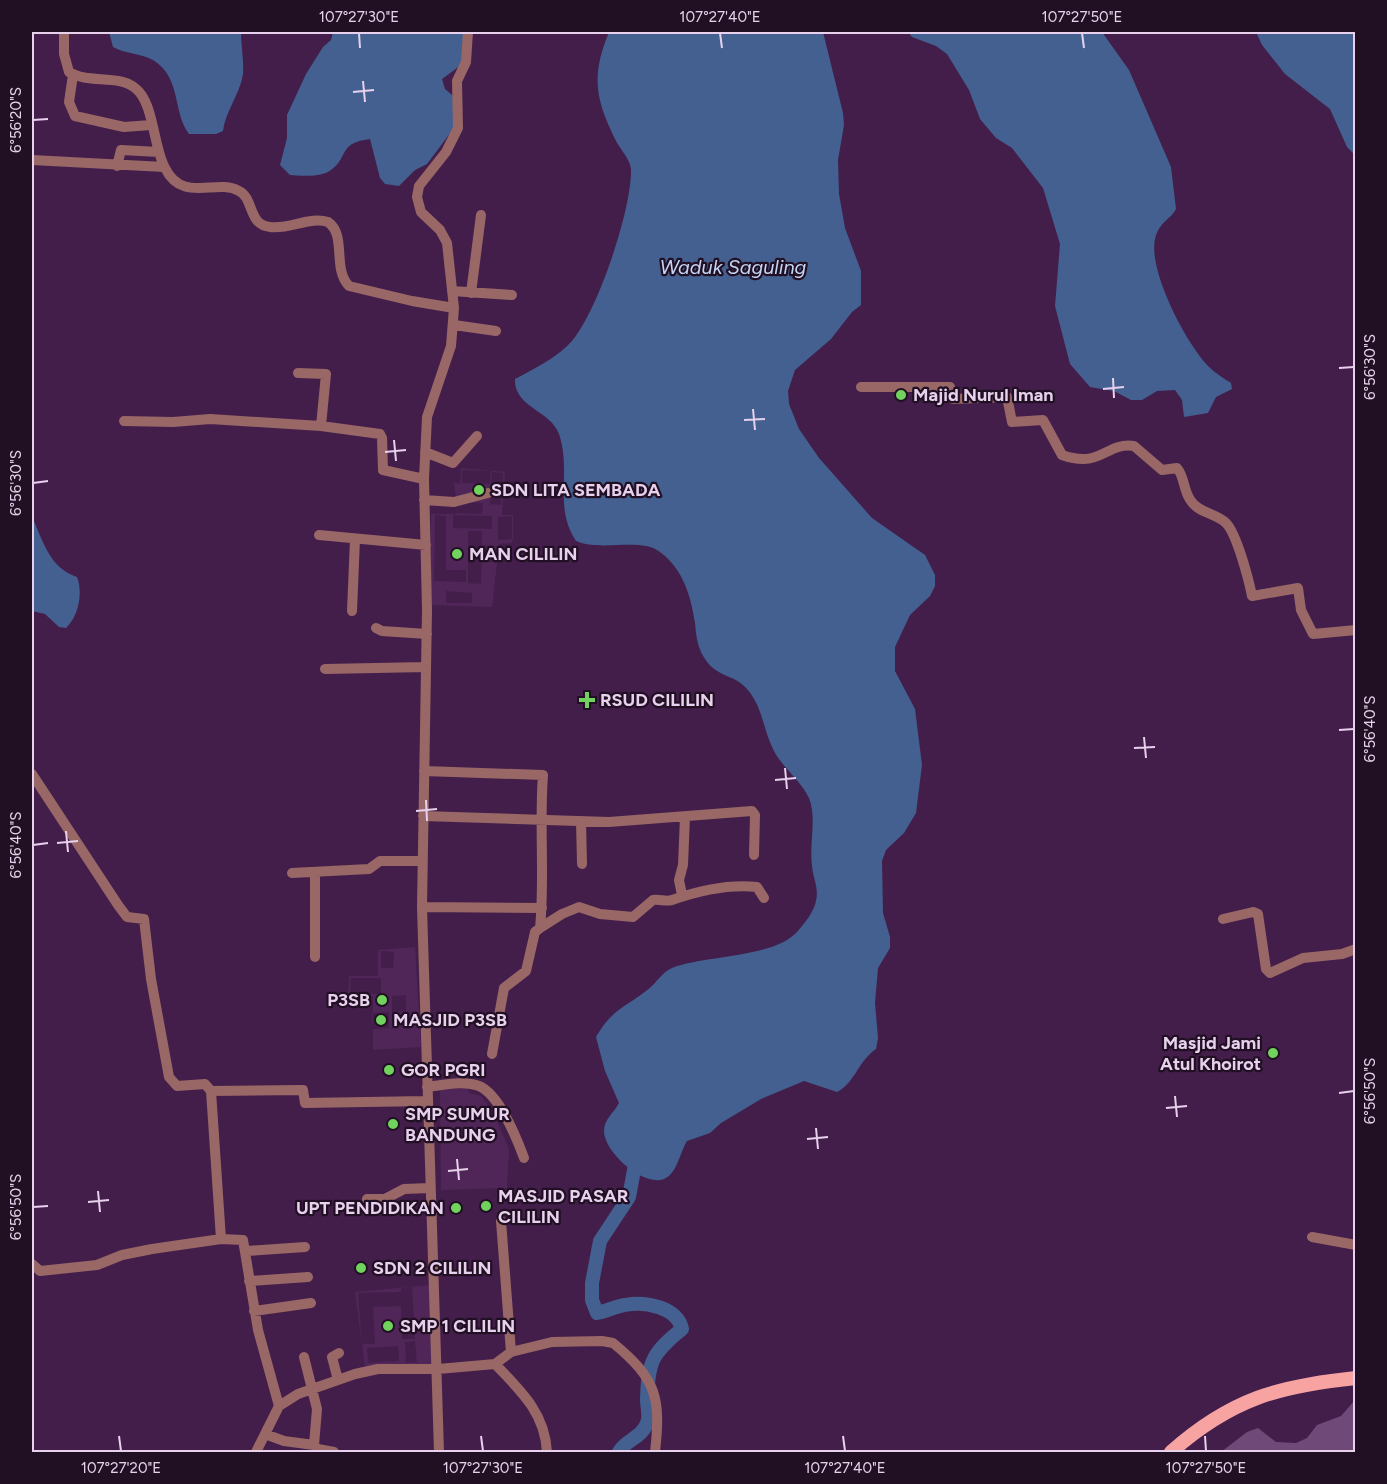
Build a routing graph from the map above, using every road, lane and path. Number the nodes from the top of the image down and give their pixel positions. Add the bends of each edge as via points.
1 (64, 32) edge
2 (468, 32) edge
3 (73, 75) junction
4 (151, 125) junction
5 (159, 152) junction
6 (32, 160) edge
7 (117, 166) junction
8 (164, 167) junction
9 (481, 215) dead end
10 (452, 291) junction
11 (471, 293) junction
12 (512, 296) dead end
13 (454, 308) junction
14 (454, 325) junction
15 (496, 331) dead end
16 (298, 373) dead end
17 (861, 387) dead end
18 (124, 421) dead end
19 (321, 426) junction
20 (477, 436) dead end
21 (425, 452) junction
22 (424, 479) junction
23 (488, 493) dead end
24 (424, 500) junction
25 (320, 536) dead end
26 (355, 538) junction
27 (426, 544) junction
28 (352, 611) dead end
29 (376, 628) dead end
30 (1356, 630) edge
31 (427, 634) junction
32 (426, 667) junction
33 (325, 669) dead end
34 (424, 771) junction
35 (32, 774) edge
36 (423, 816) junction
37 (685, 817) junction
38 (540, 819) junction
39 (581, 821) junction
40 (754, 855) dead end
41 (422, 861) junction
42 (582, 864) dead end
43 (315, 872) junction
44 (292, 873) dead end
45 (682, 895) junction
46 (764, 898) dead end
47 (422, 907) junction
48 (542, 908) junction
49 (1223, 919) dead end
50 (540, 927) junction
51 (1356, 950) edge
52 (315, 957) dead end
53 (492, 1054) dead end
54 (427, 1087) junction
55 (210, 1091) junction
56 (427, 1101) junction
57 (524, 1158) dead end
58 (430, 1188) junction
59 (367, 1199) dead end
60 (501, 1221) dead end
61 (1312, 1237) dead end
62 (221, 1239) junction
63 (1356, 1245) edge
64 (305, 1247) dead end
65 (247, 1251) junction
66 (32, 1264) edge
67 (308, 1277) dead end
68 (249, 1281) junction
69 (311, 1303) dead end
70 (254, 1311) junction
71 (511, 1352) junction
72 (339, 1353) dead end
73 (304, 1357) dead end
74 (495, 1364) junction
75 (438, 1368) junction
76 (1356, 1378) edge
77 (338, 1380) junction
78 (313, 1389) junction
79 (279, 1406) junction
80 (265, 1434) junction
81 (314, 1445) junction
82 (256, 1452) edge
83 (334, 1452) edge
84 (439, 1452) edge
85 (547, 1452) edge
86 (655, 1452) edge
87 (1171, 1452) edge

1 - 3 street via 66,68
2 - 10 street via 466,62 457,81 458,128 446,152 419,186 417,197 421,212 447,243
3 - 4 street via 130,84 143,95
3 - 4 street via 69,102 75,116 124,127
4 - 5 street
5 - 7 street via 121,150
5 - 8 street
6 - 7 street
7 - 8 street
8 - 13 street via 179,185 241,191 254,217 268,227 328,222 336,230 341,272 349,286
9 - 11 street
10 - 11 street
10 - 13 street
11 - 12 street
13 - 14 street
14 - 15 street
14 - 21 street via 448,358 427,417
16 - 19 street via 327,375
17 - 30 street via 907,389 946,385 953,399 1007,397 1012,422 1043,420 1062,455 1077,459 1099,458 1114,448 1134,446 1162,470 1177,468 1194,506 1227,524 1250,579 1252,597 1298,588 1301,610 1313,634
18 - 19 street via 210,419
19 - 22 street via 380,434 383,470
20 - 21 street via 453,463
21 - 22 street
22 - 24 street
23 - 24 street via 454,502
24 - 27 street
25 - 26 street
26 - 27 street
26 - 28 street
27 - 31 street
29 - 31 street
31 - 32 street
32 - 33 street
32 - 34 street
34 - 36 street
34 - 38 street via 542,773
35 - 55 street via 122,911 144,919 150,979 169,1077 180,1087 206,1084
36 - 38 street
36 - 41 street
37 - 39 street
37 - 40 street via 754,812
37 - 45 street via 679,880
38 - 39 street
38 - 48 street
39 - 42 street
41 - 43 street via 380,861 369,869
41 - 47 street
43 - 44 street
43 - 52 street
45 - 46 street via 754,886
45 - 50 street via 670,901 653,900 633,917 600,914 579,907
47 - 48 street
47 - 54 street
48 - 50 street
49 - 51 street via 1258,914 1266,969 1270,973 1303,958
50 - 53 street via 535,932 525,973 504,988
54 - 56 street
54 - 57 street via 467,1083 481,1087 507,1120
55 - 56 street via 303,1090 305,1103
55 - 62 street
56 - 58 street
58 - 59 street via 404,1190 385,1199
58 - 75 street
60 - 71 street
61 - 63 street
62 - 65 street via 241,1239
62 - 66 street via 122,1255 97,1265 40,1271
64 - 65 street
65 - 68 street
67 - 68 street
68 - 70 street
69 - 70 street
70 - 79 street
71 - 74 street
71 - 86 street via 552,1342 613,1343 654,1388 659,1421
72 - 77 street via 332,1357
73 - 78 street
74 - 75 street
74 - 85 street via 535,1408
75 - 77 street via 378,1369
75 - 84 street
76 - 87 main road via 1288,1386 1259,1397 1208,1423
77 - 78 street
78 - 79 street
78 - 81 street via 318,1418
79 - 80 street
80 - 81 street
80 - 82 street
81 - 83 street

